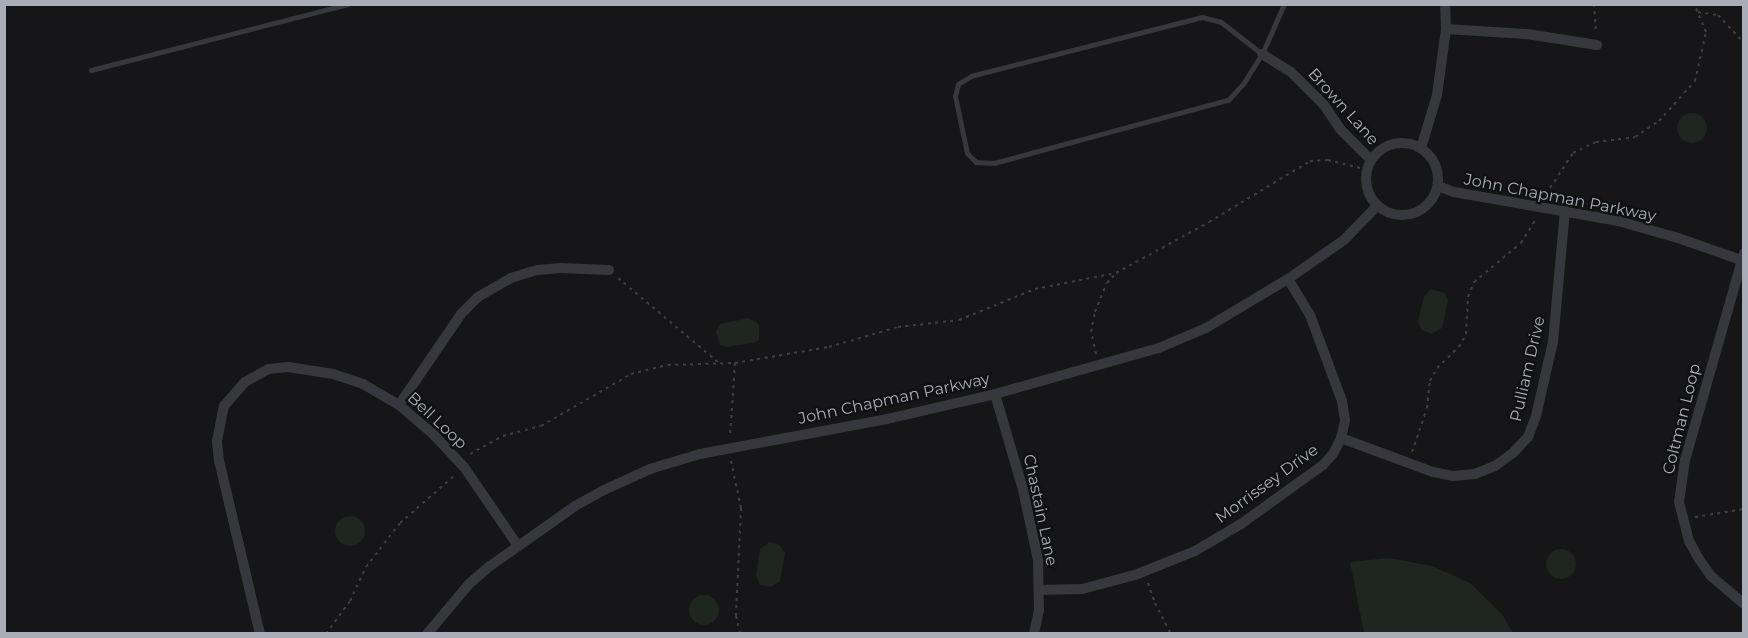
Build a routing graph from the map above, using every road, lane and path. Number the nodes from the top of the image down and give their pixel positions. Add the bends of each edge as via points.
1 (348, 4) edge
2 (1284, 4) edge
3 (1446, 4) edge
4 (1594, 4) edge
5 (1694, 4) edge
6 (1698, 12) junction
7 (1446, 29) junction
8 (1743, 43) edge
9 (1597, 45) joint
10 (1262, 54) junction
11 (91, 70) dead end
12 (1421, 148) junction
13 (1369, 165) junction
14 (1438, 186) junction
15 (1546, 194) dead end
16 (1377, 206) junction
17 (1553, 209) junction
18 (1565, 211) junction
19 (1742, 258) edge
20 (609, 270) joint
21 (1116, 273) junction
22 (1288, 279) junction
23 (720, 363) junction
24 (735, 363) junction
25 (1098, 366) junction
26 (995, 394) junction
27 (399, 405) junction
28 (1341, 438) junction
29 (729, 447) junction
30 (1408, 463) junction
31 (462, 464) junction
32 (1743, 509) edge
33 (1695, 518) dead end
34 (518, 546) junction
35 (1144, 571) junction
36 (1039, 590) junction
37 (1743, 604) edge
38 (260, 633) edge
39 (326, 633) edge
40 (427, 633) edge
41 (740, 633) edge
42 (1034, 633) edge
43 (1171, 633) edge

1 - 11 lane
2 - 10 lane
3 - 7 street
4 - 9 path
5 - 6 path
6 - 8 path via 1718,15
6 - 15 path via 1706,32 1704,50 1695,81 1679,102 1635,137 1596,142 1579,149
7 - 9 street via 1527,34
7 - 12 street via 1437,95
10 - 10 lane via 1221,22 1202,17 971,76 958,84 954,96 967,153 976,162 994,163 1218,104 1235,94
10 - 13 street, Brown Lane via 1292,72 1324,105
12 - 13 street via 1392,144
12 - 14 street via 1437,168
13 - 16 street via 1367,188
13 - 21 path via 1310,161
14 - 16 street via 1427,205 1414,213 1402,216
14 - 17 street, John Chapman Parkway
16 - 22 street, John Chapman Parkway via 1344,240
17 - 18 street, John Chapman Parkway
17 - 30 path via 1545,222 1536,218 1521,243 1474,282 1468,297 1466,334 1430,381 1424,419
18 - 19 street, John Chapman Parkway via 1638,227
18 - 30 street, Pulliam Drive via 1553,342 1528,437 1495,466 1475,474 1453,476
19 - 37 street, Coltman Loop via 1685,460 1679,502 1689,541 1699,559 1711,576
20 - 23 path
20 - 27 street via 538,270 511,278 478,297 461,314
21 - 24 path via 1035,289 959,320 898,327 829,347
21 - 25 path via 1107,283 1091,332
22 - 25 street, John Chapman Parkway via 1206,328 1159,348
22 - 28 street, Morrissey Drive via 1310,315 1342,401 1345,420
23 - 24 path
23 - 31 path via 668,365 631,374 541,426 503,436
24 - 29 path
25 - 26 street, John Chapman Parkway
26 - 29 street, John Chapman Parkway via 887,419
26 - 36 street, Chastain Lane via 1023,490 1038,560
27 - 31 street, Bell Loop
27 - 38 street, Bell Loop via 363,384 333,374 288,367 268,369 254,376 224,406 217,441 219,461
28 - 30 street, Pulliam Drive
28 - 35 street, Morrissey Drive via 1323,465 1241,524 1195,551
29 - 34 street, John Chapman Parkway via 650,469 604,490
29 - 41 path via 741,508 736,616
31 - 34 street, Bell Loop
31 - 39 path via 400,523 366,567 350,601
32 - 33 path
34 - 40 street, John Chapman Parkway via 469,584
35 - 36 street, Morrissey Drive via 1082,589
35 - 43 path
36 - 42 street, Chastain Lane

